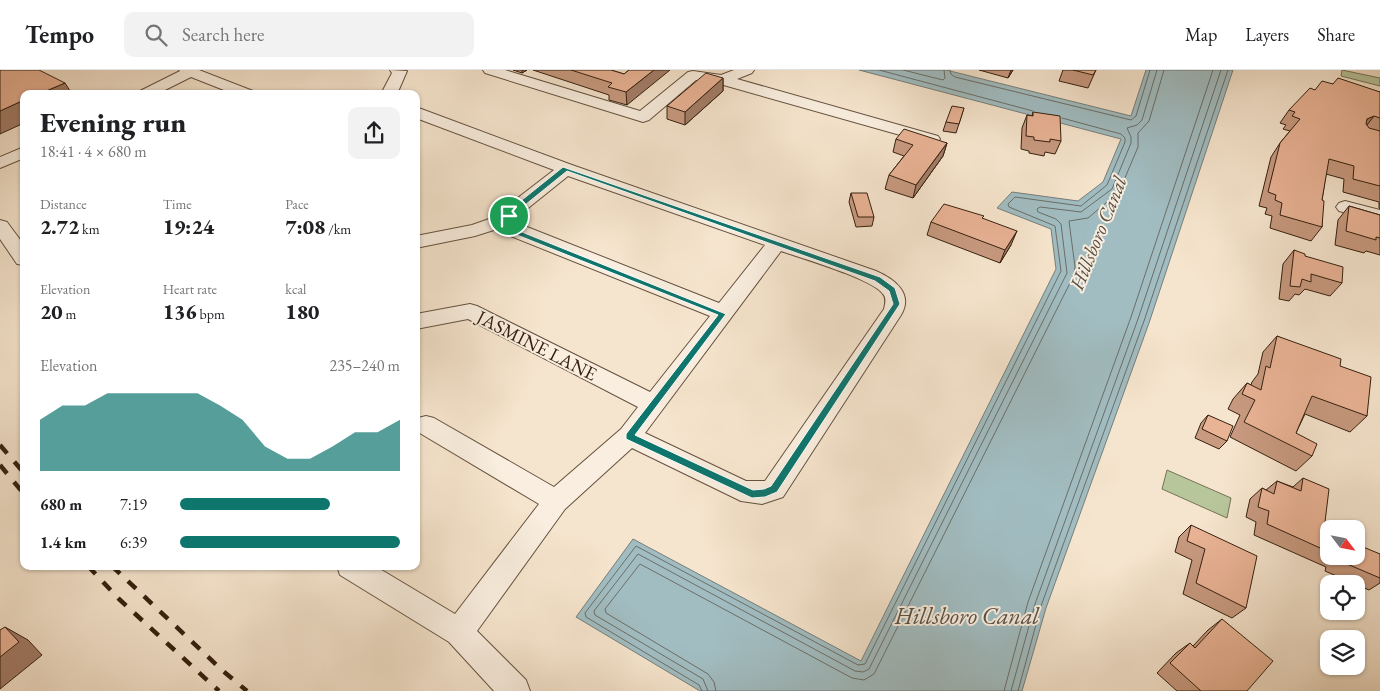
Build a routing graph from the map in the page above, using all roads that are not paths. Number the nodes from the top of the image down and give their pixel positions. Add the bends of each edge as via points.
1 (397, 70) edge
2 (490, 70) edge
3 (747, 70) edge
4 (188, 71) edge
5 (722, 80) junction
6 (152, 90) edge
7 (238, 90) edge
8 (391, 90) edge
9 (420, 114) edge
10 (935, 140) edge
11 (20, 154) edge
12 (0, 163) edge
13 (566, 169) junction
14 (1346, 207) dead end
15 (1380, 216) edge
16 (499, 222) junction
17 (0, 226) edge
18 (420, 241) edge
19 (777, 243) junction
20 (20, 254) edge
21 (723, 314) junction
22 (420, 321) edge
23 (652, 404) junction
24 (426, 425) dead end
25 (629, 436) junction
26 (556, 501) junction
27 (357, 570) edge
28 (459, 632) junction
29 (515, 691) edge

1 - 8 street via 400,71
2 - 5 street via 643,117 693,75
3 - 5 street
4 - 6 street
4 - 7 street
5 - 10 street
9 - 13 street
11 - 12 street
13 - 16 street
13 - 19 street
14 - 15 street
16 - 18 street
16 - 21 street via 515,232
17 - 20 street
19 - 21 street
19 - 25 street via 878,279 893,290 896,304 774,489 752,494 741,490
21 - 23 street
22 - 23 street, JASMINE LANE via 470,311
23 - 25 street
24 - 26 street
25 - 26 street
26 - 28 street
27 - 28 street
28 - 29 street

